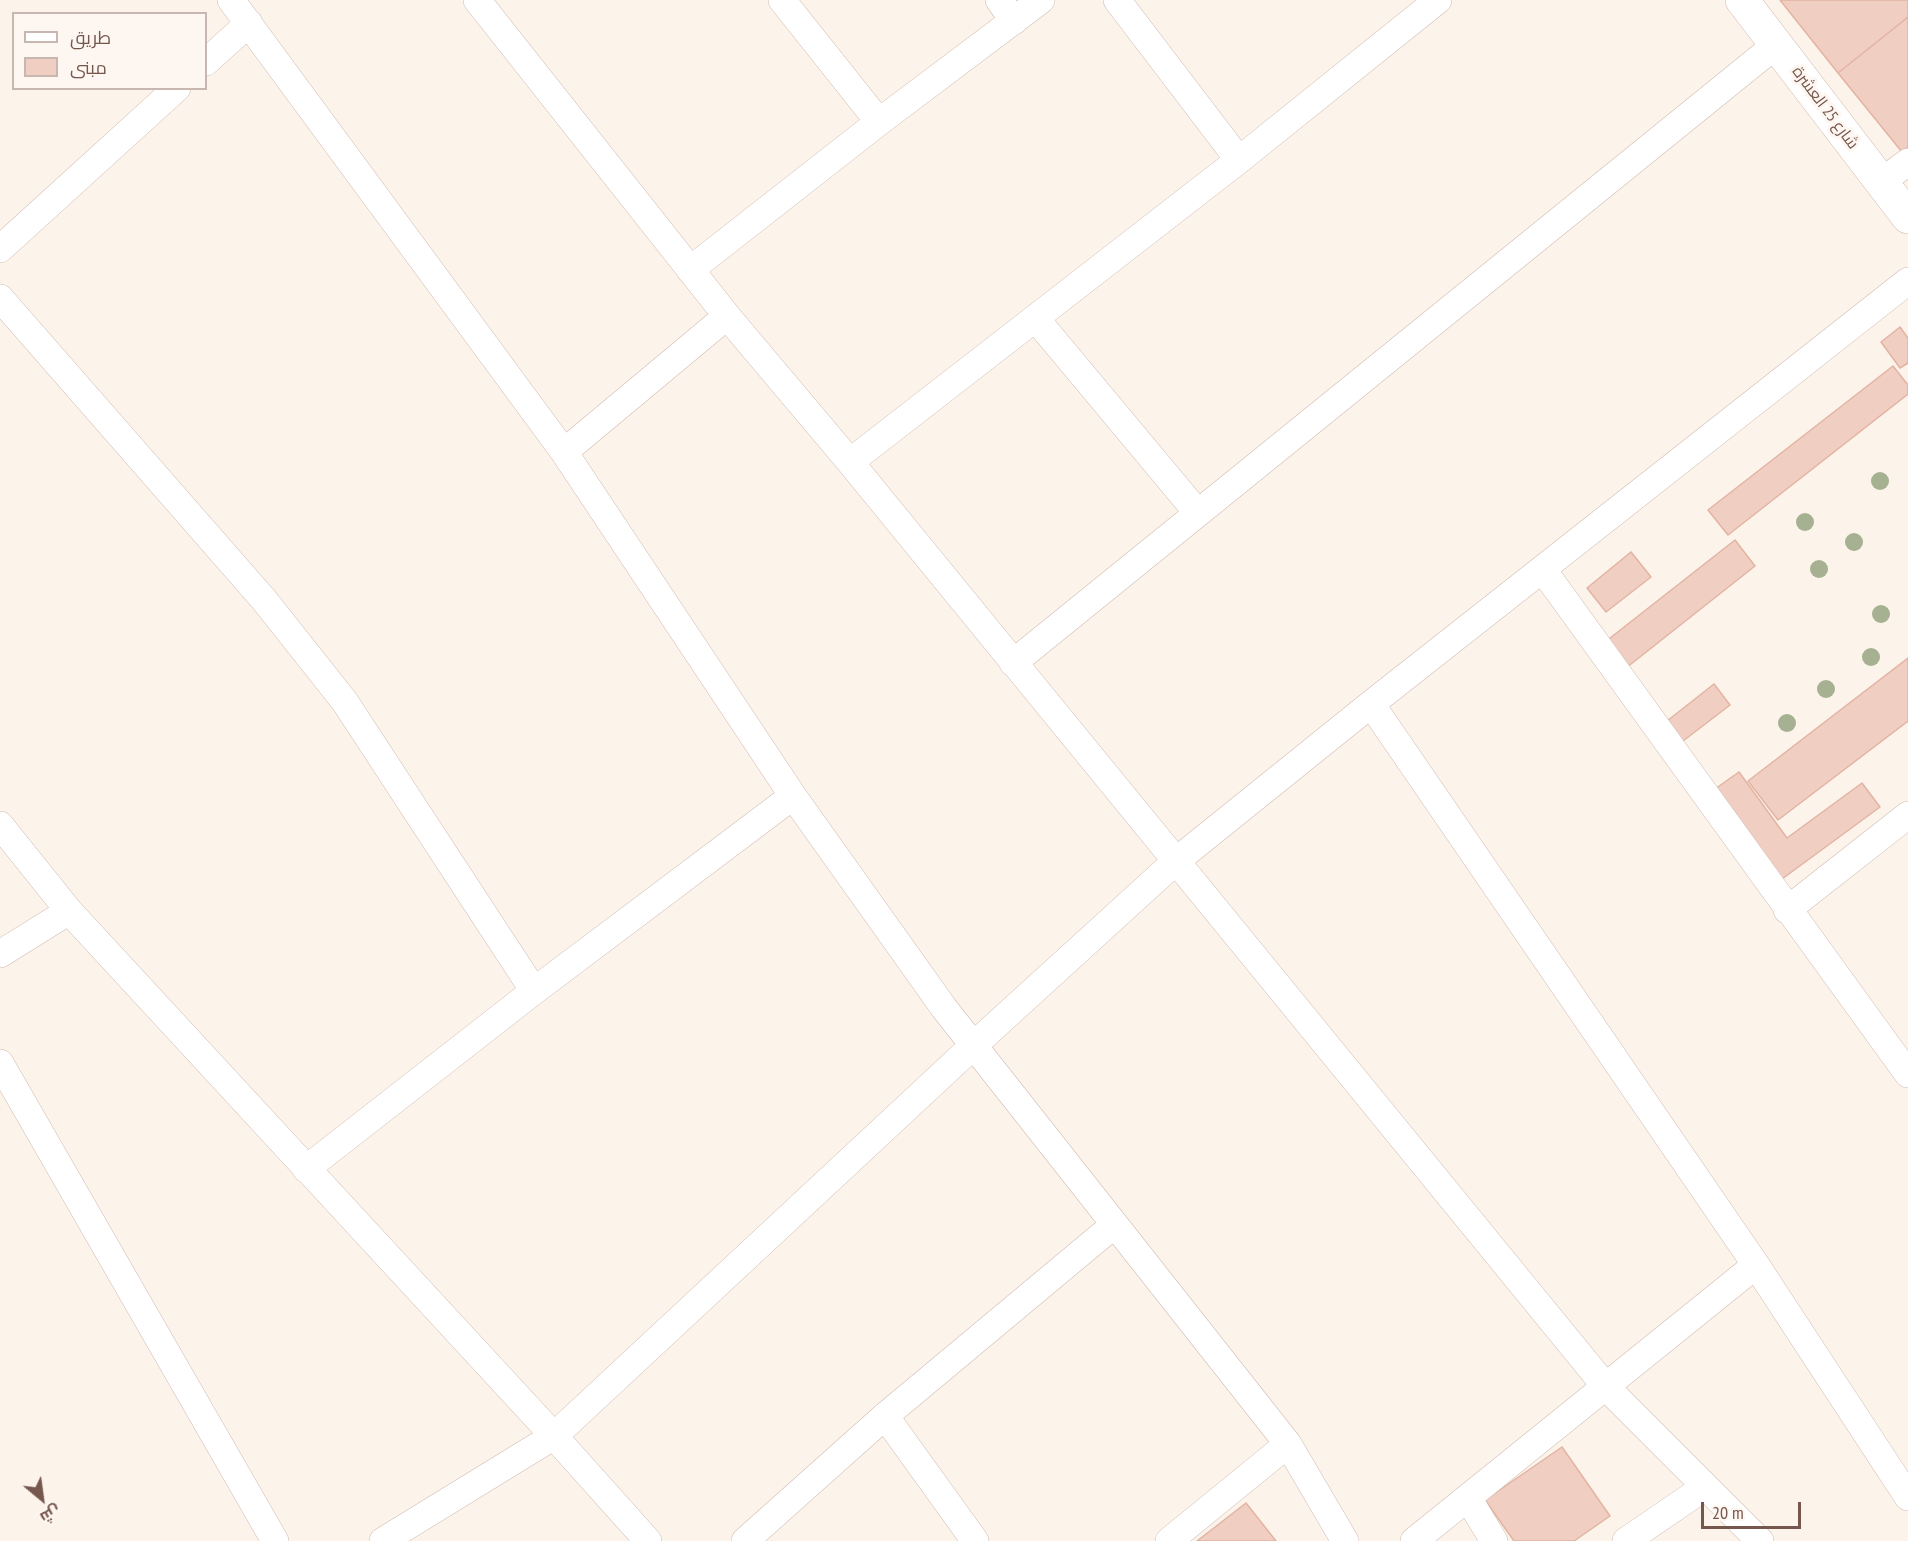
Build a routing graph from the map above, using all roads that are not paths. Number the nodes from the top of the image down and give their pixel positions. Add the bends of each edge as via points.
1 (231, 0) edge
2 (477, 0) edge
3 (782, 0) edge
4 (1041, 0) edge
5 (1117, 0) edge
6 (1438, 0) edge
7 (1742, 0) edge
8 (1006, 10) edge
9 (249, 23) junction
10 (1777, 44) junction
11 (207, 61) edge
12 (175, 90) edge
13 (879, 122) junction
14 (1239, 160) junction
15 (1908, 162) edge
16 (1881, 182) junction
17 (1908, 217) edge
18 (0, 249) edge
19 (690, 270) junction
20 (1908, 282) edge
21 (0, 298) edge
22 (727, 316) junction
23 (1036, 319) junction
24 (564, 452) junction
25 (850, 462) junction
26 (1197, 512) junction
27 (1543, 570) junction
28 (1013, 663) junction
29 (1371, 704) junction
30 (794, 796) junction
31 (1908, 815) edge
32 (0, 825) edge
33 (1176, 861) junction
34 (1787, 910) junction
35 (69, 911) junction
36 (0, 954) edge
37 (534, 991) junction
38 (974, 1045) junction
39 (0, 1063) edge
40 (1908, 1074) edge
41 (306, 1169) junction
42 (1114, 1225) junction
43 (1756, 1265) junction
44 (1606, 1387) junction
45 (885, 1416) junction
46 (554, 1436) junction
47 (1288, 1444) junction
48 (1705, 1487) junction
49 (1907, 1493) edge
50 (1468, 1498) junction
51 (275, 1541) edge
52 (383, 1541) edge
53 (648, 1541) edge
54 (745, 1541) edge
55 (975, 1541) edge
56 (1169, 1541) edge
57 (1345, 1541) edge
58 (1414, 1541) edge
59 (1494, 1541) edge
60 (1626, 1541) edge
61 (1760, 1541) edge

1 - 9 street
2 - 19 street
3 - 13 street
4 - 8 street
5 - 14 street
6 - 14 street
7 - 10 street, شارع 25 العشرة
8 - 13 street
9 - 11 street
9 - 24 street
10 - 16 street, شارع 25 العشرة
10 - 26 street
12 - 18 street
13 - 19 street
14 - 23 street
15 - 16 street
16 - 17 street, شارع 25 العشرة
19 - 22 street
20 - 27 street
21 - 37 street via 266,601 345,702
22 - 24 street
22 - 25 street
23 - 25 street
23 - 26 street
24 - 30 street
25 - 28 street
26 - 28 street
27 - 29 street
27 - 34 street
28 - 33 street
29 - 33 street
29 - 43 street
30 - 37 street
30 - 38 street
31 - 34 street
32 - 35 street
33 - 38 street
33 - 44 street
34 - 40 street
35 - 36 street
35 - 41 street
37 - 41 street
38 - 42 street
38 - 46 street
39 - 51 street
41 - 46 street
42 - 45 street
42 - 47 street
43 - 44 street
43 - 49 street
44 - 48 street
44 - 50 street
45 - 54 street
45 - 55 street
46 - 52 street
46 - 53 street
47 - 56 street
47 - 57 street
48 - 60 street
48 - 61 street
50 - 58 street
50 - 59 street

